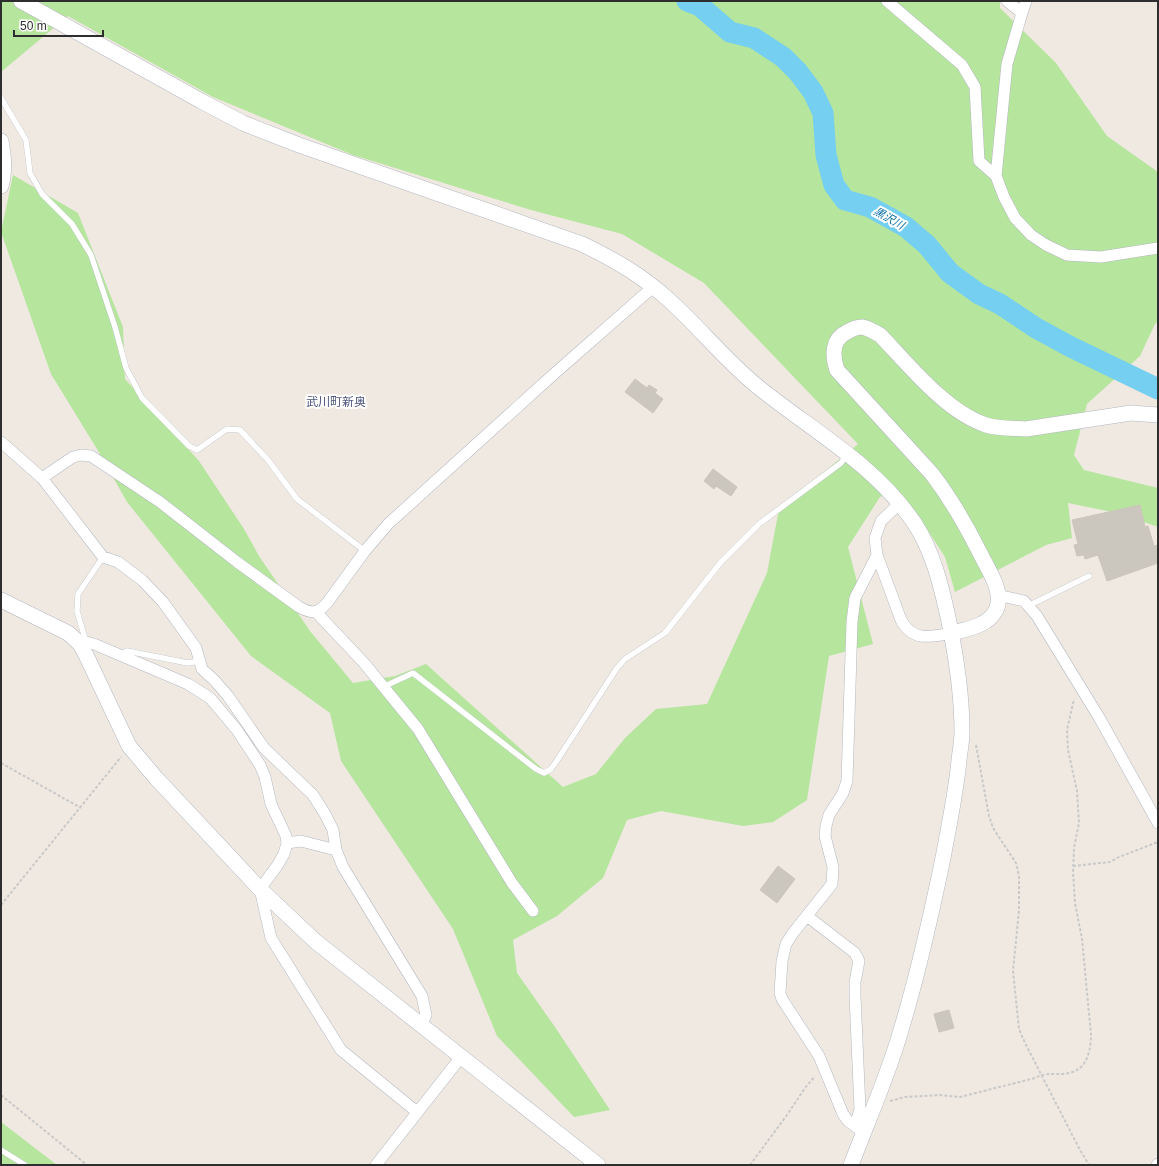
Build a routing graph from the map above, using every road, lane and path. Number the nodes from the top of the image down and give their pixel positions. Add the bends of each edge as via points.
1 (21, 1) edge
2 (887, 1) edge
3 (1007, 1) edge
4 (1026, 1) edge
5 (1022, 13) junction
6 (1, 98) edge
7 (1, 141) edge
8 (996, 176) junction
9 (1, 186) edge
10 (1158, 248) edge
11 (653, 287) junction
12 (1158, 415) edge
13 (1, 442) edge
14 (848, 453) junction
15 (42, 478) junction
16 (899, 504) junction
17 (365, 551) junction
18 (877, 555) junction
19 (103, 557) junction
20 (1089, 576) dead end
21 (998, 595) junction
22 (1, 600) edge
23 (1029, 607) junction
24 (316, 612) junction
25 (952, 633) junction
26 (83, 643) junction
27 (119, 655) junction
28 (199, 662) junction
29 (384, 687) junction
30 (1080, 688) junction
31 (962, 734) junction
32 (129, 746) junction
33 (1, 763) edge
34 (81, 808) junction
35 (1158, 823) edge
36 (1158, 842) edge
37 (287, 843) junction
38 (336, 850) junction
39 (1073, 866) junction
40 (260, 889) junction
41 (1, 905) edge
42 (533, 911) dead end
43 (807, 916) junction
44 (420, 1026) junction
45 (461, 1057) junction
46 (826, 1070) junction
47 (1041, 1075) junction
48 (1, 1095) edge
49 (877, 1097) junction
50 (418, 1112) junction
51 (859, 1129) junction
52 (1, 1150) edge
53 (25, 1165) edge
54 (87, 1165) edge
55 (376, 1165) edge
56 (598, 1165) edge
57 (750, 1165) edge
58 (850, 1165) edge
59 (1089, 1165) edge

1 - 11 street via 39,8 194,98 243,123 582,244 635,272
2 - 8 street via 962,65 975,88 979,161
3 - 5 street
4 - 5 street
5 - 8 street via 1007,64
6 - 17 lane via 26,140 30,173 42,194 72,224 91,255 126,368 142,398 189,446 197,450 227,429 240,430 268,460 297,499
7 - 9 street
8 - 10 street via 1016,218 1031,236 1060,252 1067,255 1101,257
11 - 14 street via 755,384
11 - 17 street via 388,524
12 - 21 street via 1131,413 1026,429 987,425 963,414 943,400 880,335 861,327 837,339 834,348 837,370 945,490 996,584
13 - 15 street
14 - 16 street
14 - 29 lane via 841,463 760,524 721,562 665,633 617,668 556,762 544,773 413,672
15 - 19 street
15 - 24 street via 73,457 91,456 160,502 299,607
16 - 18 street via 881,521 875,538
16 - 25 street via 922,536 931,554
17 - 24 street via 327,603
18 - 25 street via 900,620 906,629 918,636 931,637
18 - 43 street via 855,598 852,622 848,780 829,815 825,836 833,867 832,884
19 - 26 lane via 78,594 77,611
19 - 28 street via 124,566 163,602 196,648
20 - 23 lane
21 - 23 street via 1024,601
21 - 25 street via 999,602 989,619 978,626
22 - 26 street
23 - 30 street
24 - 29 street
25 - 31 street via 958,668
26 - 27 street
26 - 32 street
27 - 28 lane via 126,651 188,663
27 - 37 street via 188,684 210,698 237,730 260,765 271,804
28 - 38 street via 202,669 228,696 264,748 313,795 333,830
29 - 42 street via 418,729 512,883
30 - 35 street
30 - 39 path via 1076,692 1067,730 1068,750 1077,791 1079,823
31 - 47 path via 975,736 989,816 993,828 1016,863 1019,876 1019,910 1013,971 1015,1002 1019,1029
31 - 49 street via 956,792 922,955 900,1033
32 - 34 path
32 - 40 street
33 - 34 path
34 - 41 path
36 - 39 path via 1110,862
37 - 38 street via 301,841
37 - 40 street via 277,866
38 - 44 street via 343,867 422,996 426,1015
39 - 47 path via 1089,1004 1091,1047 1087,1058 1076,1071
40 - 44 street via 315,941
40 - 50 street via 271,938 341,1050
43 - 46 street via 786,944 780,993 820,1056
43 - 51 street via 855,953 859,960 855,982
44 - 45 street
45 - 50 street
45 - 56 street
46 - 51 street via 843,1114
46 - 57 path via 810,1081
47 - 49 path via 960,1097 905,1096 891,1101
47 - 59 path
48 - 54 path
49 - 51 street
50 - 55 street
51 - 58 street
52 - 53 lane

